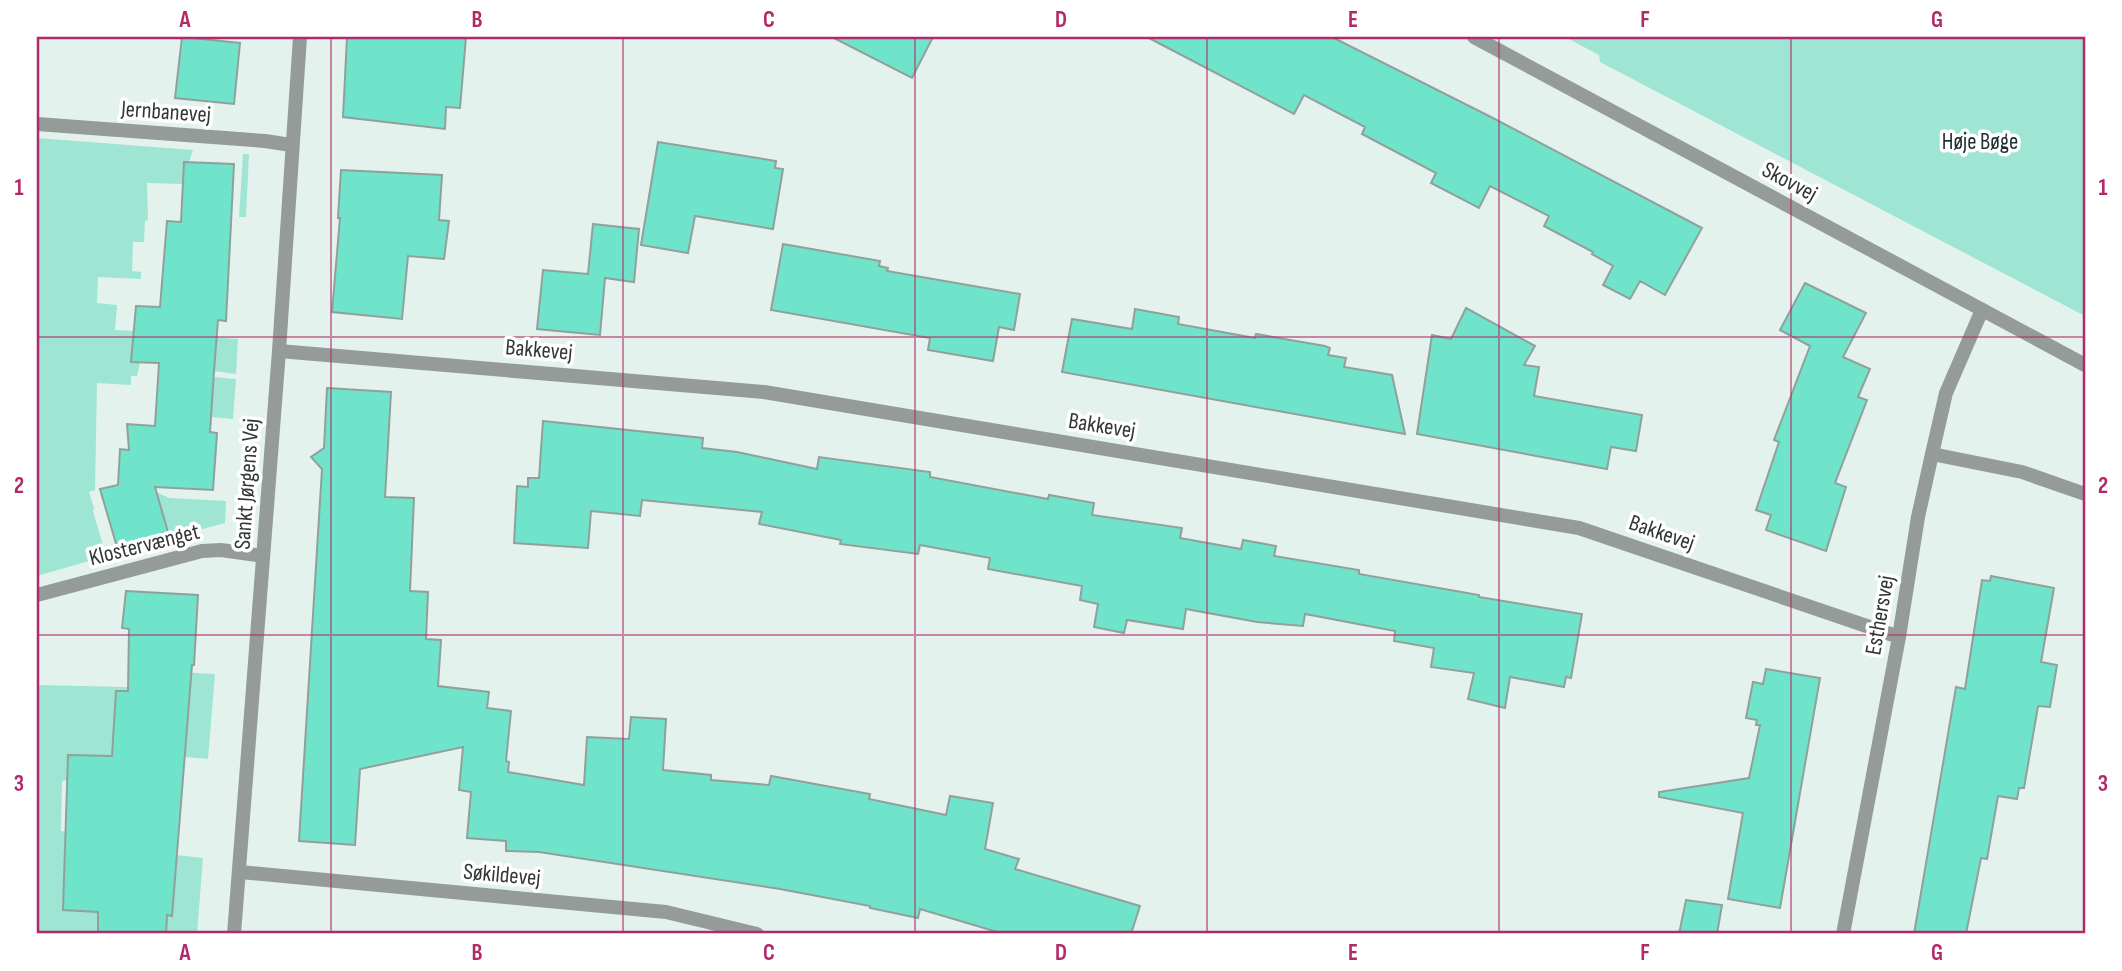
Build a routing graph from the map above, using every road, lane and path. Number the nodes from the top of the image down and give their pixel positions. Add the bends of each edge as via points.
1 (300, 37) edge
2 (1474, 37) edge
3 (37, 124) edge
4 (291, 145) junction
5 (1982, 310) junction
6 (279, 351) junction
7 (2085, 365) edge
8 (1932, 454) junction
9 (2085, 494) edge
10 (263, 556) junction
11 (37, 595) edge
12 (1899, 637) junction
13 (240, 872) junction
14 (234, 934) edge
15 (757, 934) edge
16 (1843, 934) edge

1 - 4 street, Sankt Jørgens Vej
2 - 5 street, Skovvej
3 - 4 street, Jernbanevej
4 - 6 street, Sankt Jørgens Vej
5 - 7 street, Skovvej
5 - 8 street, Esthersvej via 1946,393
6 - 10 street, Sankt Jørgens Vej
6 - 12 street, Bakkevej via 764,392 1579,528
8 - 9 street via 2022,472
8 - 12 street, Esthersvej
10 - 11 street, Klostervænget via 202,551
10 - 13 street, Sankt Jørgens Vej
12 - 16 street, Esthersvej
13 - 14 street, Sankt Jørgens Vej
13 - 15 street, Søkildevej via 666,912

